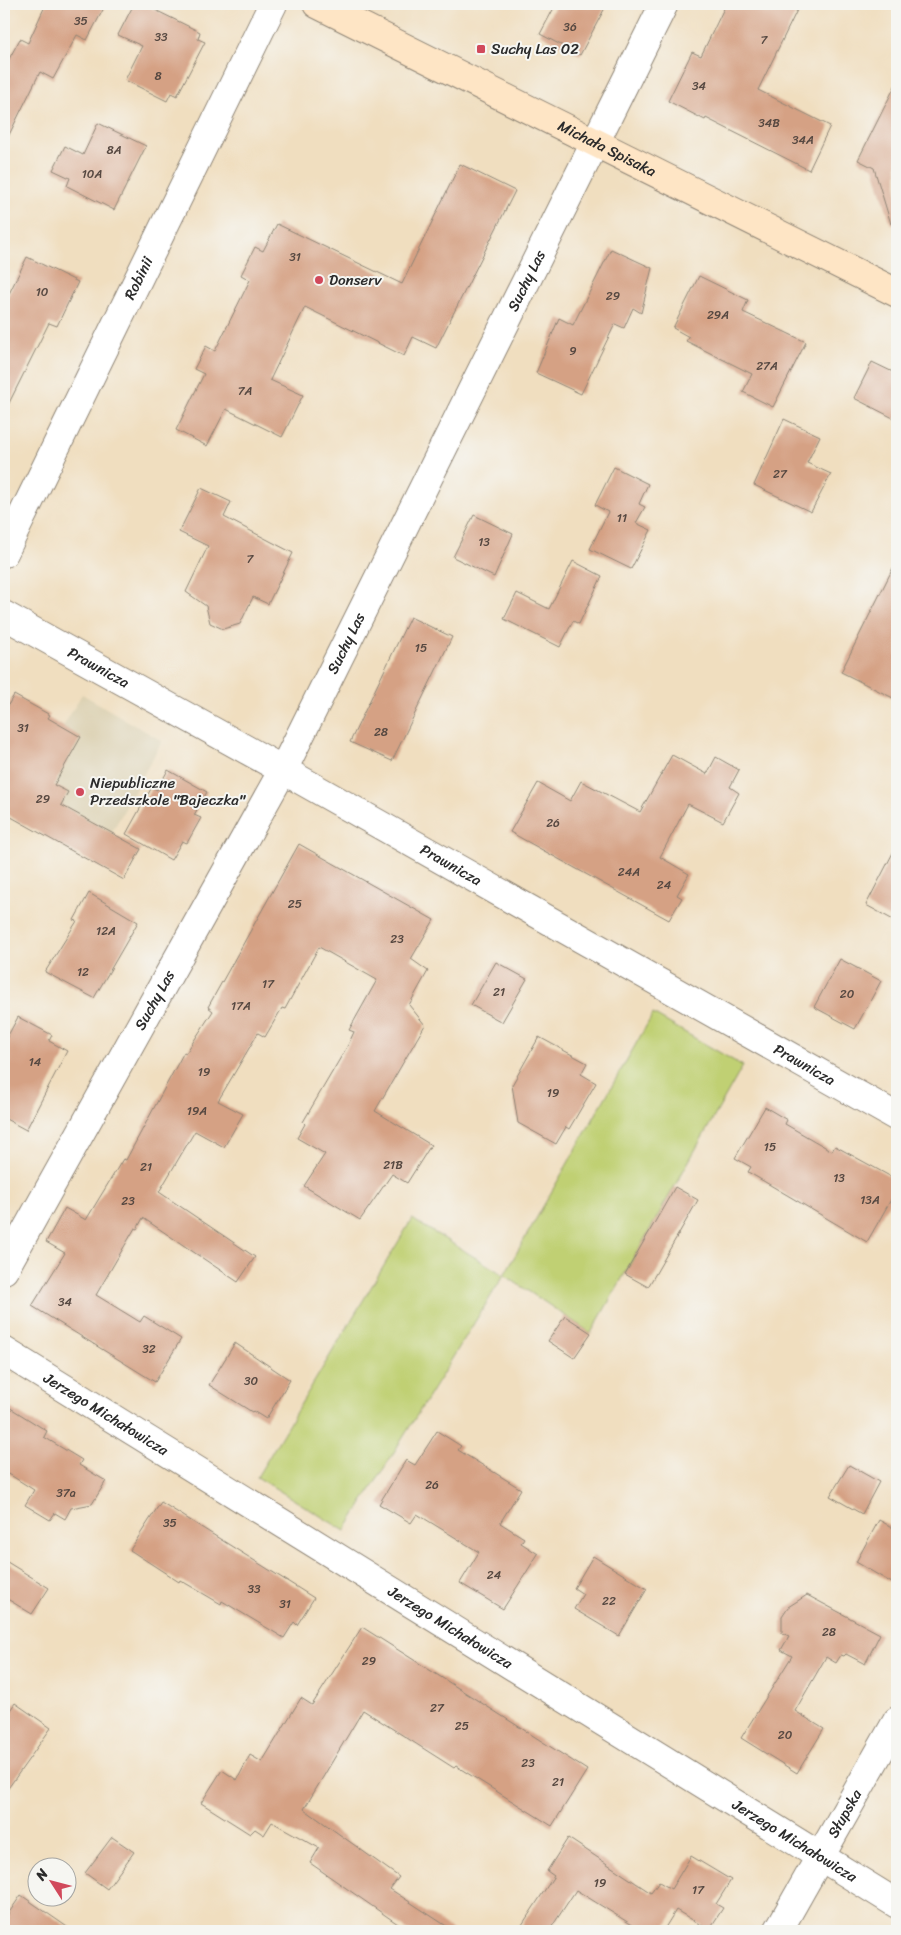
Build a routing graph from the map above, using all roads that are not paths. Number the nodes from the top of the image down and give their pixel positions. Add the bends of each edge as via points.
1 (273, 4) edge
2 (317, 4) edge
3 (664, 4) edge
4 (595, 143) junction
5 (897, 293) edge
6 (4, 553) edge
7 (4, 615) edge
8 (283, 770) junction
9 (897, 1117) edge
10 (4, 1270) edge
11 (4, 1351) edge
12 (897, 1721) edge
13 (820, 1857) junction
14 (897, 1904) edge
15 (778, 1931) edge

1 - 6 street, Robinii
2 - 4 street, Michała Spisaka
3 - 4 street, Suchy Las
4 - 5 street, Michała Spisaka
4 - 8 street, Suchy Las
7 - 8 street, Prawnicza
8 - 9 street, Prawnicza
8 - 10 street, Suchy Las
11 - 13 street, Jerzego Michałowicza
12 - 13 street, Słupska
13 - 14 street, Jerzego Michałowicza
13 - 15 street, Słupska

